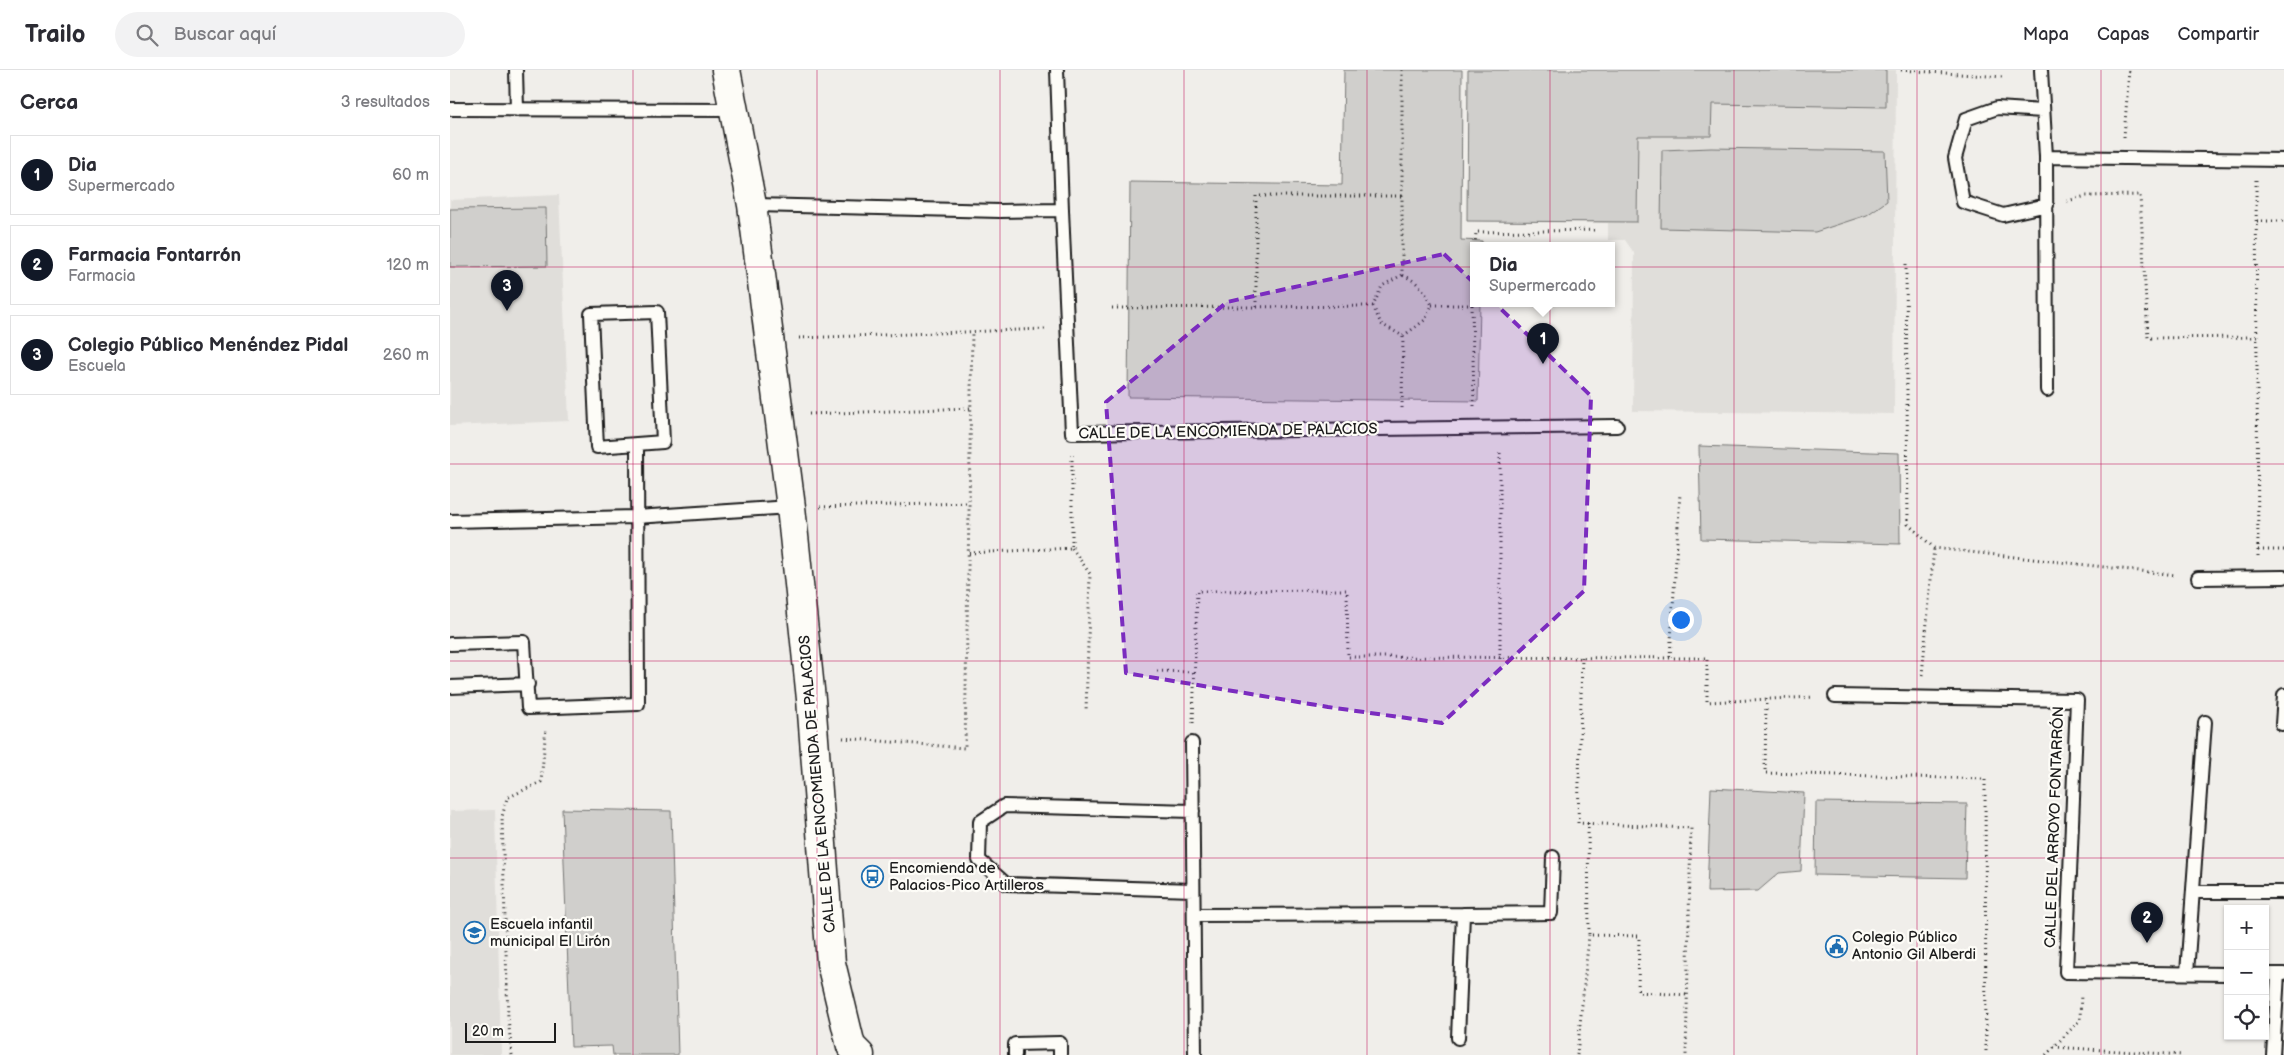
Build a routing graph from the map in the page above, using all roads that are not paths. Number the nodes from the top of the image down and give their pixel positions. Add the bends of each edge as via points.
1 (516, 70) edge
2 (726, 70) edge
3 (1057, 70) edge
4 (2042, 70) edge
5 (450, 109) edge
6 (516, 110) junction
7 (736, 110) junction
8 (2044, 111) junction
9 (2046, 157) junction
10 (2284, 160) edge
11 (752, 205) junction
12 (2047, 205) junction
13 (1062, 210) junction
14 (2047, 390) dead end
15 (1617, 426) dead end
16 (637, 445) junction
17 (791, 507) junction
18 (636, 517) junction
19 (450, 521) edge
20 (2284, 577) edge
21 (2198, 578) road end
22 (450, 644) edge
23 (528, 684) junction
24 (450, 687) edge
25 (2284, 695) edge
26 (1835, 696) road end
27 (2204, 722) dead end
28 (2282, 724) dead end
29 (1192, 743) road end
30 (1193, 811) junction
31 (1553, 857) dead end
32 (1194, 890) junction
33 (2193, 892) junction
34 (2284, 892) edge
35 (1463, 914) junction
36 (1194, 915) junction
37 (2188, 973) junction
38 (2224, 974) edge
39 (2276, 974) edge
40 (1458, 1038) dead end
41 (860, 1055) edge
42 (1015, 1055) edge
43 (1060, 1055) edge
44 (1195, 1055) edge
45 (2273, 1055) edge

1 - 6 lane
2 - 7 street, CALLE DE LA ENCOMIENDA DE PALACIOS
3 - 13 lane, CALLE DE LA ENCOMIENDA DE PALACIOS
4 - 8 lane
5 - 6 lane
6 - 7 lane
7 - 11 street, CALLE DE LA ENCOMIENDA DE PALACIOS
8 - 9 lane
8 - 12 lane via 1997,108 1966,119 1955,158 1963,202 2003,215
9 - 10 lane
9 - 12 lane
11 - 13 lane
11 - 17 street, CALLE DE LA ENCOMIENDA DE PALACIOS
12 - 14 lane
13 - 15 lane, CALLE DE LA ENCOMIENDA DE PALACIOS via 1072,433
16 - 16 lane via 664,442 657,312 591,314 597,447
16 - 18 lane
17 - 18 lane
17 - 41 street, CALLE DE LA ENCOMIENDA DE PALACIOS via 814,735 831,963 851,1046
18 - 19 lane
18 - 23 lane via 638,704 528,708
20 - 21 lane
22 - 23 lane via 524,642
23 - 24 lane
25 - 28 lane
26 - 37 lane, CALLE DEL ARROYO FONTARRÓN via 2077,700 2066,972
27 - 33 lane
29 - 30 lane
30 - 32 lane
30 - 32 lane via 1004,806 980,822 979,860 1006,884
31 - 35 lane via 1551,913
32 - 36 lane
33 - 34 lane
33 - 37 lane
35 - 36 lane
35 - 40 lane
36 - 44 lane
37 - 38 lane
39 - 45 lane
42 - 43 lane via 1015,1044 1060,1043

